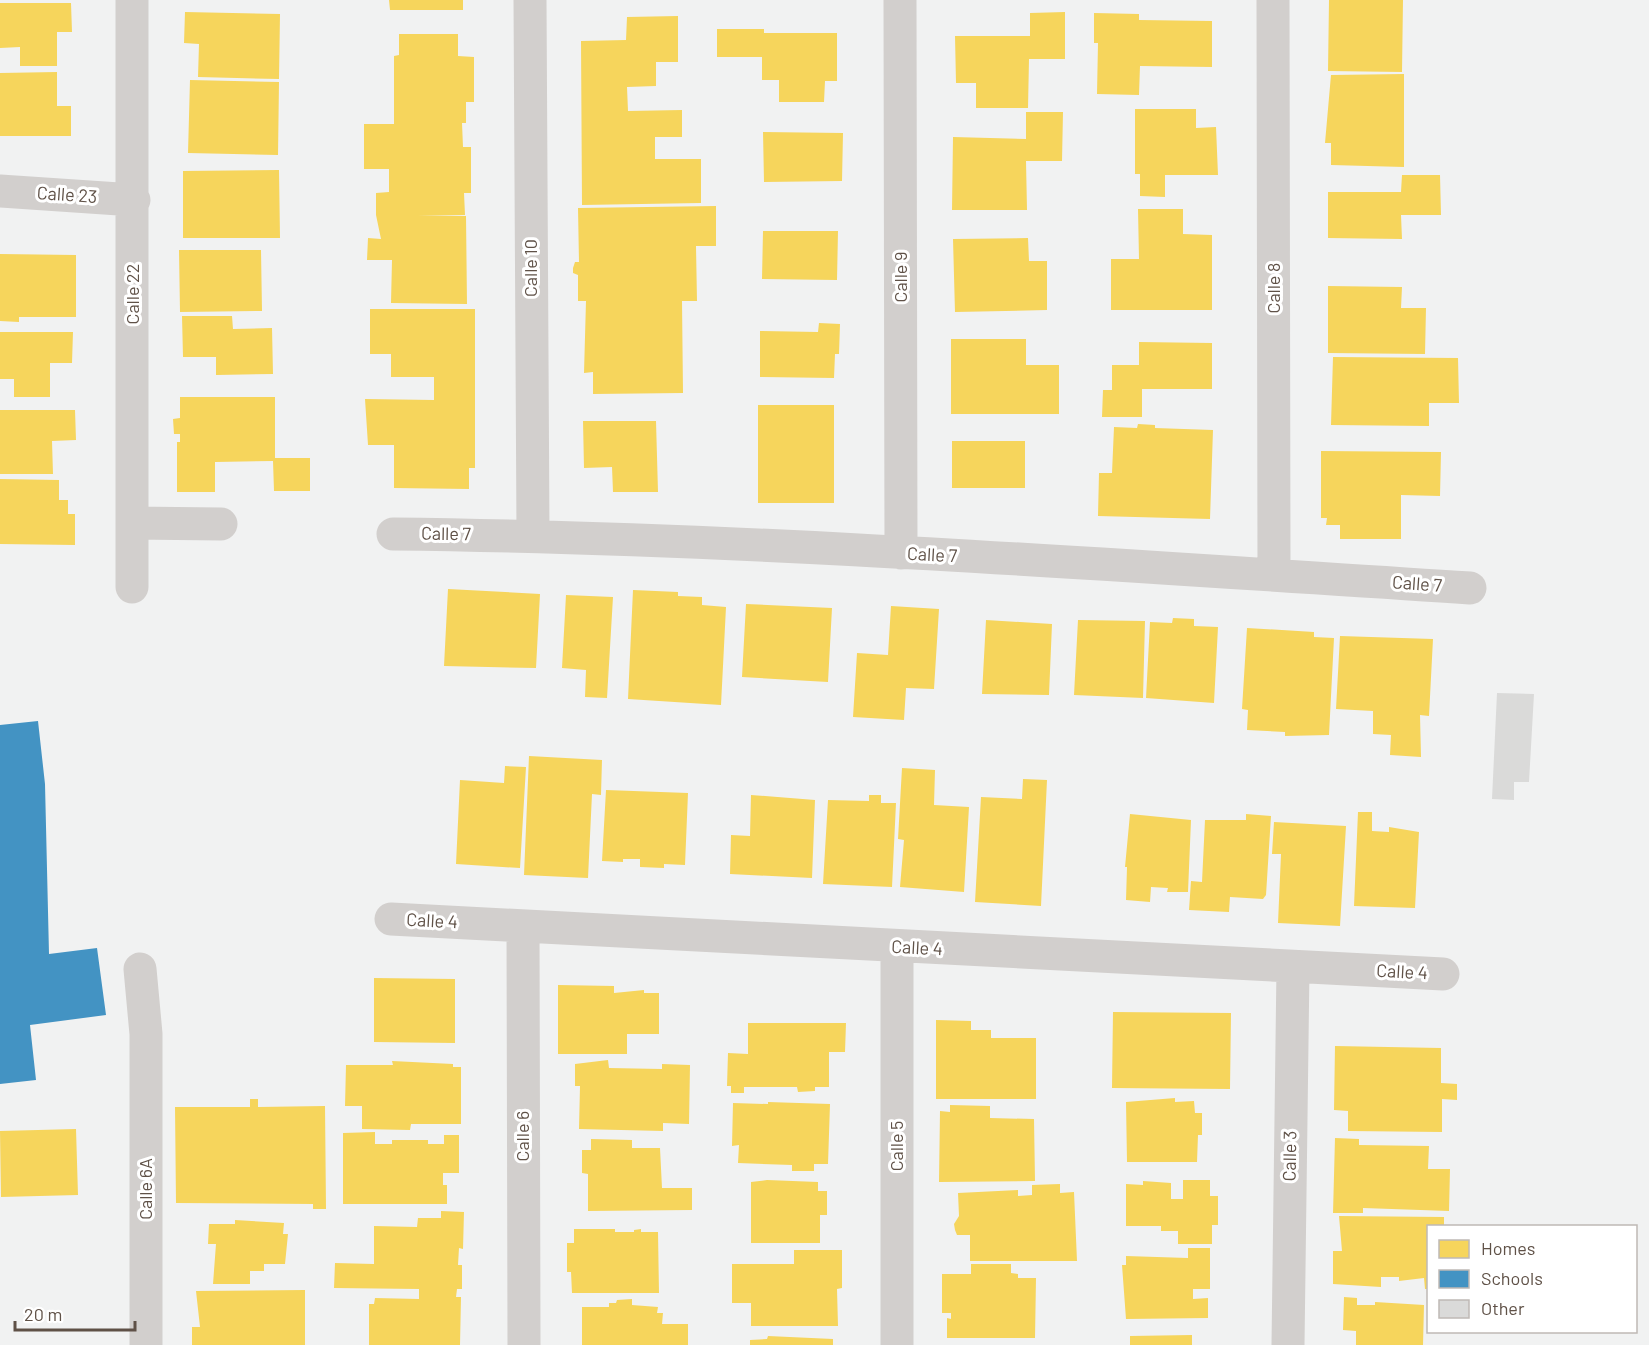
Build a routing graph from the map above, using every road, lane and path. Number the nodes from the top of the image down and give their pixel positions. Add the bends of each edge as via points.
1 (132, 0) edge
2 (530, 0) edge
3 (900, 0) edge
4 (1273, 0) edge
5 (0, 191) edge
6 (134, 200) junction
7 (132, 523) junction
8 (221, 524) dead end
9 (393, 534) dead end
10 (533, 536) junction
11 (901, 553) junction
12 (1274, 575) junction
13 (132, 588) dead end
14 (1470, 588) dead end
15 (391, 919) dead end
16 (523, 927) junction
17 (897, 947) junction
18 (1293, 968) junction
19 (140, 969) dead end
20 (1443, 974) dead end
21 (147, 1345) edge
22 (524, 1345) edge
23 (897, 1345) edge
24 (1288, 1345) edge

1 - 6 street, Calle 22
2 - 10 street, Calle 10
3 - 11 street, Calle 9
4 - 12 street, Calle 8
5 - 6 street, Calle 23
6 - 7 street, Calle 22
7 - 8 street
7 - 13 street, Calle 22
9 - 10 street, Calle 7
10 - 11 street, Calle 7
11 - 12 street, Calle 7
12 - 14 street, Calle 7
15 - 16 street, Calle 4
16 - 17 street, Calle 4
16 - 22 street, Calle 6
17 - 18 street, Calle 4
17 - 23 street, Calle 5
18 - 20 street, Calle 4
18 - 24 street, Calle 3
19 - 21 street, Calle 6A via 146,1034

